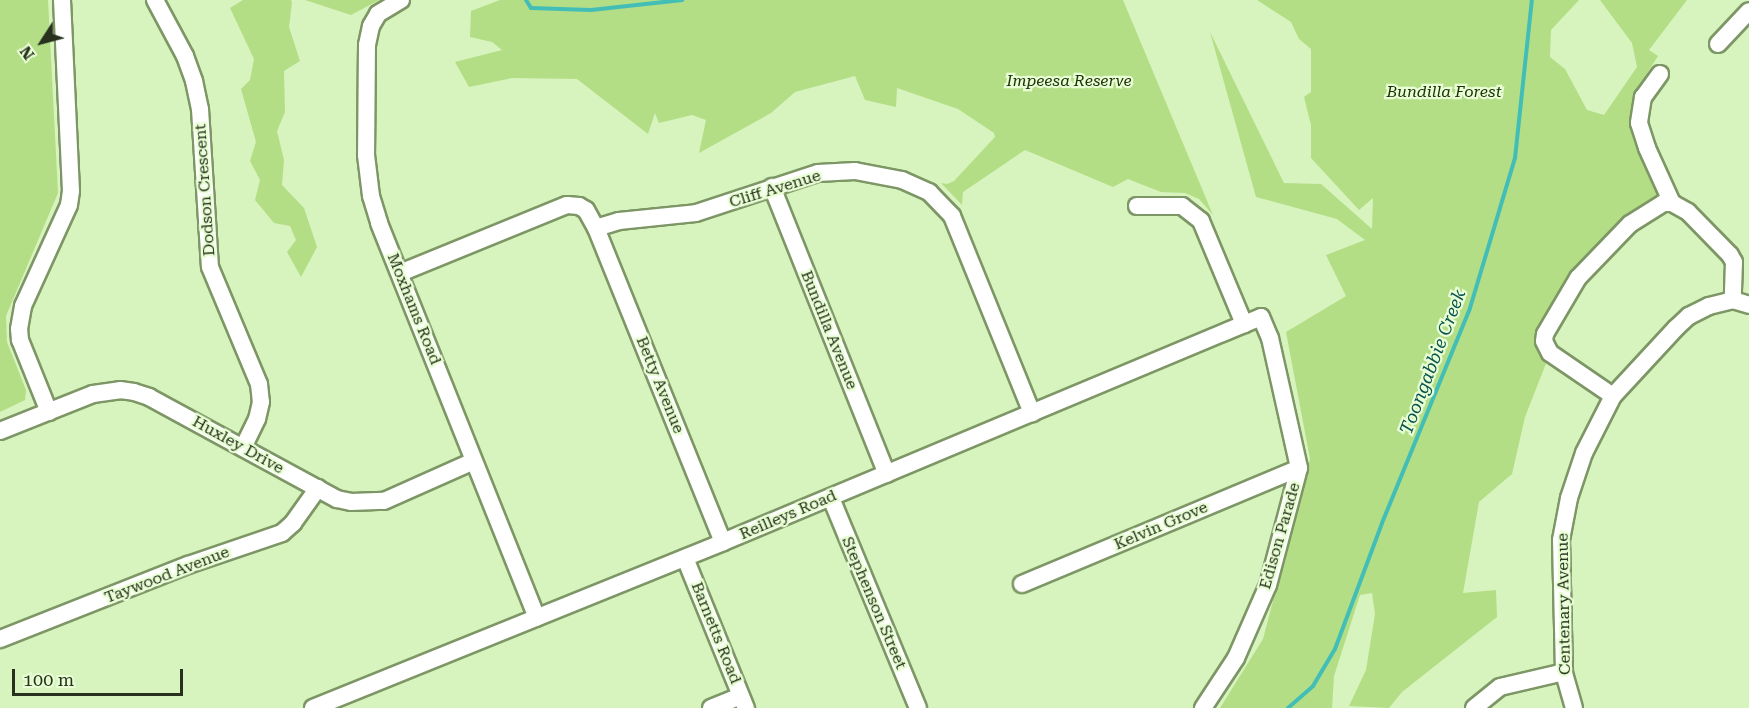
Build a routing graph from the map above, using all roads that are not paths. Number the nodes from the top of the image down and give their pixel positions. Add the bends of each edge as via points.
1 (62, 0) edge
2 (155, 0) edge
3 (401, 0) edge
4 (1749, 11) edge
5 (1718, 44) dead end
6 (1660, 74) dead end
7 (772, 187) junction
8 (1672, 203) junction
9 (1137, 206) dead end
10 (596, 228) junction
11 (400, 273) junction
12 (1733, 300) junction
13 (1749, 305) edge
14 (1261, 317) joint
15 (1244, 324) junction
16 (1613, 396) junction
17 (49, 412) junction
18 (1032, 413) junction
19 (0, 431) edge
20 (243, 448) junction
21 (474, 461) junction
22 (1299, 468) junction
23 (887, 474) junction
24 (318, 489) junction
25 (831, 498) junction
26 (723, 542) junction
27 (685, 558) junction
28 (1022, 584) dead end
29 (537, 618) junction
30 (0, 639) edge
31 (1564, 672) junction
32 (744, 702) edge
33 (313, 708) edge
34 (711, 708) edge
35 (918, 708) edge
36 (1203, 708) edge
37 (1474, 708) edge
38 (1574, 708) edge

1 - 17 street via 71,190 69,205 23,306 19,329
2 - 20 street, Dodson Crescent via 185,56 200,109 210,267 259,384 259,411
3 - 11 street, Moxhams Road via 378,14 371,26 366,107 369,186
4 - 5 street
6 - 8 street via 1643,97 1639,123
7 - 10 street, Cliff Avenue via 696,213 619,220
7 - 18 street, Cliff Avenue via 818,173 855,171 910,183 938,199 956,226
7 - 23 street, Bundilla Avenue
8 - 12 street via 1688,212 1730,255 1734,262
8 - 16 street via 1647,212 1603,250 1574,285 1545,334 1550,353
9 - 15 street via 1182,206 1201,221
10 - 11 street via 586,210 567,205
10 - 26 street, Betty Avenue
11 - 21 street, Moxhams Road
12 - 13 street
12 - 16 street, Centenary Avenue via 1689,316
14 - 15 street, Reilleys Road
14 - 22 street, Edison Parade via 1270,338
15 - 18 street, Reilleys Road
16 - 31 street, Centenary Avenue via 1584,453 1563,522
17 - 19 street, Huxley Drive
17 - 20 street, Huxley Drive via 93,394 134,392
18 - 23 street, Reilleys Road
20 - 24 street, Huxley Drive
21 - 24 street, Huxley Drive via 384,501 351,502
21 - 29 street, Moxhams Road
22 - 28 street, Kelvin Grove
22 - 36 street, Edison Parade via 1268,585 1236,658
23 - 25 street, Reilleys Road
24 - 30 street, Taywood Avenue via 282,533 188,565
25 - 26 street, Reilleys Road
25 - 35 street, Stephenson Street
26 - 27 street, Reilleys Road
27 - 29 street, Reilleys Road
27 - 32 street, Barnetts Road
29 - 33 street, Reilleys Road
31 - 37 street via 1500,687
31 - 38 street, Centenary Avenue
32 - 34 street

